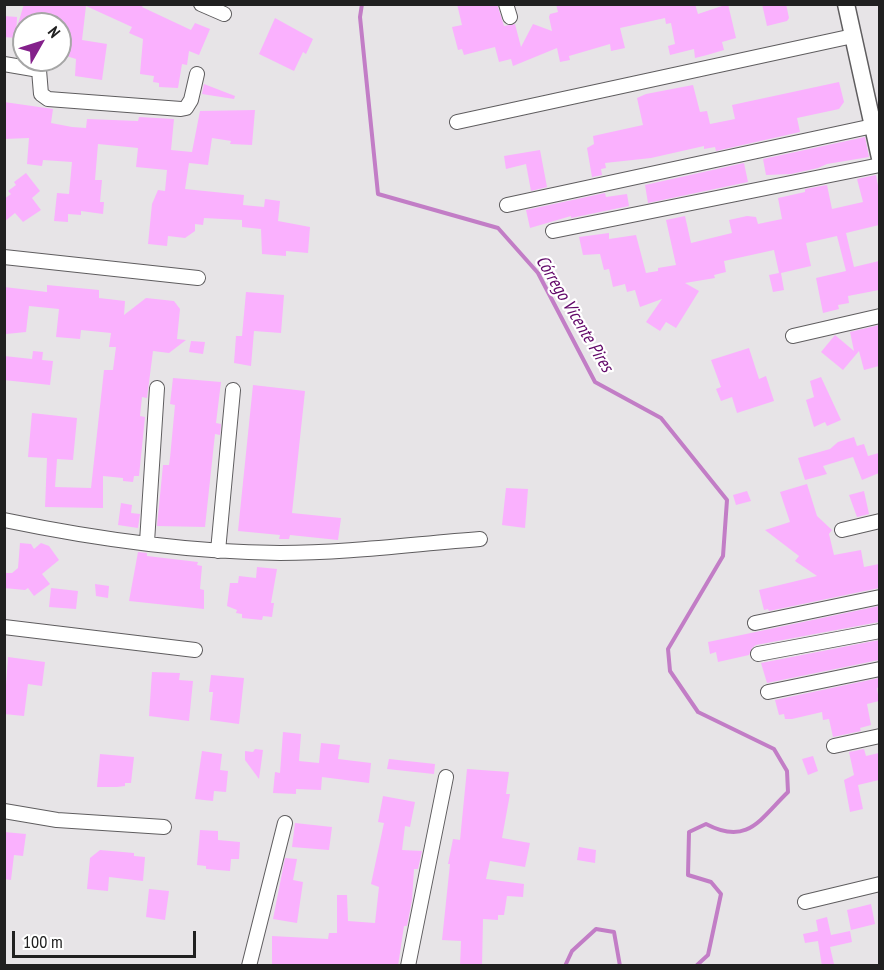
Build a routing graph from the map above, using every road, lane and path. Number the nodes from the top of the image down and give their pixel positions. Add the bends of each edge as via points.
1 (201, 4) edge
2 (846, 4) edge
3 (224, 15) dead end
4 (853, 36) junction
5 (4, 64) edge
6 (197, 74) dead end
7 (457, 122) dead end
8 (873, 126) junction
9 (879, 158) edge
10 (879, 165) edge
11 (507, 205) dead end
12 (553, 231) dead end
13 (4, 257) edge
14 (198, 278) dead end
15 (879, 316) edge
16 (793, 336) dead end
17 (157, 388) dead end
18 (233, 390) dead end
19 (4, 520) edge
20 (879, 521) edge
21 (842, 530) dead end
22 (480, 539) dead end
23 (147, 543) junction
24 (218, 551) junction
25 (879, 597) edge
26 (755, 623) dead end
27 (4, 627) edge
28 (879, 631) edge
29 (195, 650) dead end
30 (758, 654) dead end
31 (879, 669) edge
32 (768, 692) dead end
33 (879, 735) edge
34 (834, 746) dead end
35 (446, 777) dead end
36 (4, 811) edge
37 (285, 823) dead end
38 (164, 827) dead end
39 (879, 884) edge
40 (805, 902) dead end
41 (249, 966) edge
42 (408, 966) edge

1 - 3 street
2 - 4 street
4 - 7 street
4 - 8 street
5 - 6 street via 39,70 41,94 48,99 181,108 186,108 191,100
8 - 9 street
8 - 11 street
10 - 12 street
13 - 14 street
15 - 16 street
17 - 23 street
18 - 24 street
19 - 23 street via 70,534
20 - 21 street
22 - 24 street via 321,552
23 - 24 street
25 - 26 street
27 - 29 street
28 - 30 street
31 - 32 street
33 - 34 street
35 - 42 street
36 - 38 street
37 - 41 street
39 - 40 street

